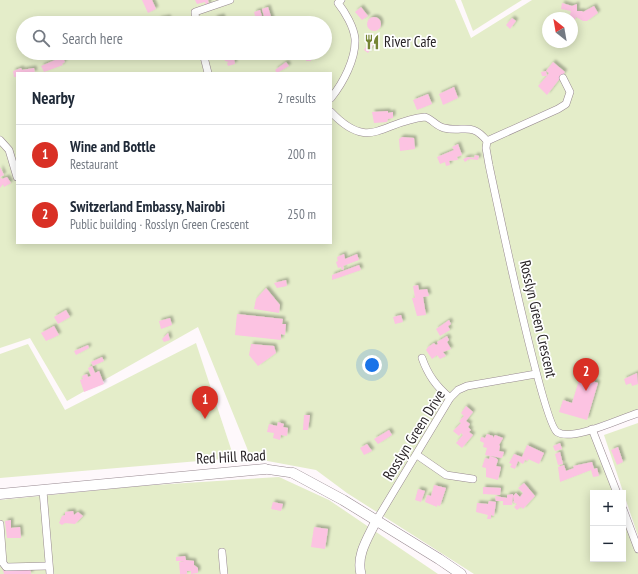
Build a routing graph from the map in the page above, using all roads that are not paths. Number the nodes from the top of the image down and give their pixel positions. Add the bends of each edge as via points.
1 (230, 0) edge
2 (337, 1) edge
3 (195, 16) edge
4 (205, 60) edge
5 (208, 72) edge
6 (563, 78) dead end
7 (332, 96) edge
8 (332, 113) edge
9 (0, 140) edge
10 (487, 141) junction
11 (16, 173) edge
12 (422, 358) dead end
13 (536, 374) junction
14 (450, 398) junction
15 (638, 413) edge
16 (592, 429) junction
17 (417, 455) junction
18 (265, 469) joint
19 (293, 473) joint
20 (473, 479) dead end
21 (616, 490) edge
22 (43, 491) junction
23 (0, 494) edge
24 (626, 517) edge
25 (376, 521) junction
26 (0, 524) edge
27 (638, 549) edge
28 (222, 552) dead end
29 (48, 566) junction
30 (50, 574) edge
31 (224, 574) edge
32 (361, 574) edge
33 (461, 574) edge

1 - 3 street via 195,12
2 - 7 street via 351,25 355,39 351,62
4 - 5 street
6 - 10 street via 570,92 566,104
8 - 10 street via 344,124 367,134 425,117 444,128 466,128 476,131
9 - 11 street via 9,150
10 - 13 street, Rosslyn Green Crescent via 489,165
12 - 14 street via 430,377
13 - 14 street, Rosslyn Green Drive via 467,386
13 - 16 street, Rosslyn Green Crescent via 548,418 554,429 564,434
14 - 17 street, Rosslyn Green Drive
15 - 16 street, Rosslyn Green Crescent
16 - 21 street
17 - 20 street via 446,475
17 - 25 street, Rosslyn Green Drive
18 - 19 street, Red Hill Road
18 - 22 main road, Red Hill Road via 153,478
19 - 25 main road, Red Hill Road
22 - 23 main road, Red Hill Road
22 - 29 street
24 - 27 street
25 - 32 street via 361,554
25 - 33 main road, Red Hill Road
26 - 29 street via 3,563 6,566
28 - 31 street
29 - 30 street

